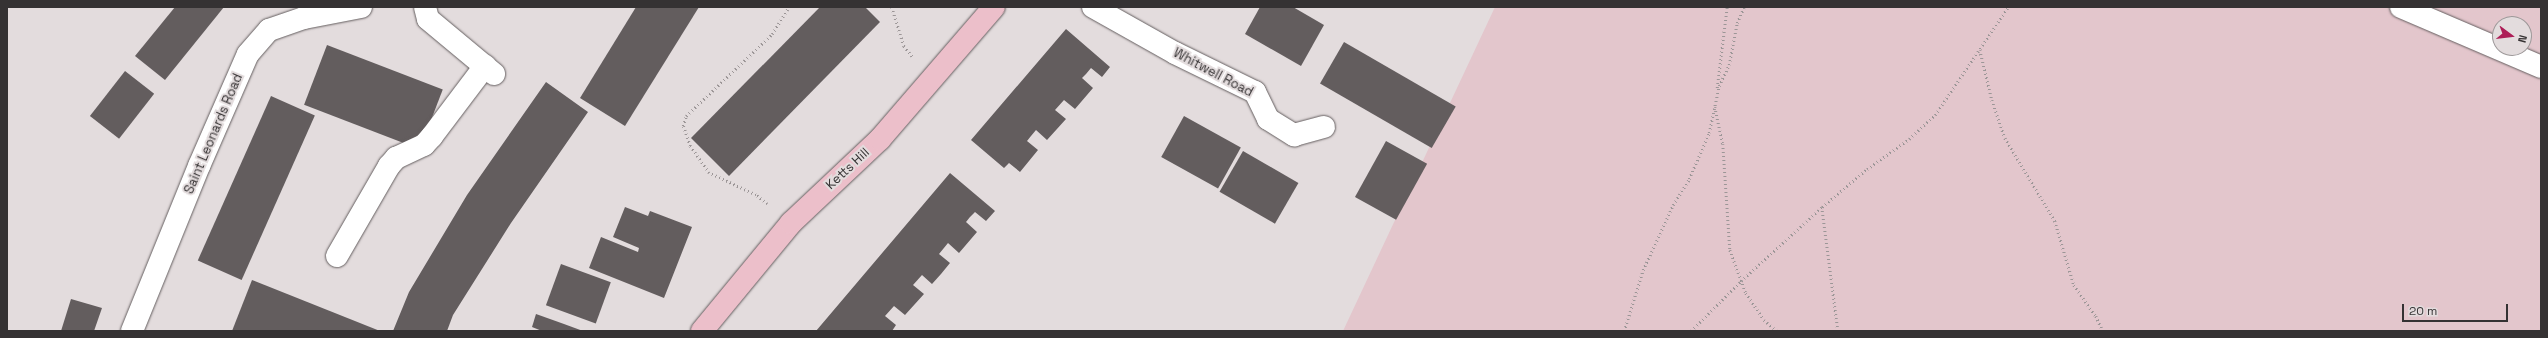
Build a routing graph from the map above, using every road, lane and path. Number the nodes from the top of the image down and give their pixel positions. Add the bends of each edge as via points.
1 (361, 7) edge
2 (425, 7) edge
3 (789, 7) edge
4 (892, 7) edge
5 (994, 7) edge
6 (1093, 7) edge
7 (1727, 7) edge
8 (1744, 7) edge
9 (2008, 7) edge
10 (2401, 7) edge
11 (904, 46) dead end
12 (1980, 50) junction
13 (2541, 67) edge
14 (1715, 105) junction
15 (1324, 127) dead end
16 (756, 195) dead end
17 (1822, 207) junction
18 (337, 256) dead end
19 (1741, 281) junction
20 (132, 331) edge
21 (702, 331) edge
22 (1624, 331) edge
23 (1691, 331) edge
24 (1777, 331) edge
25 (1838, 331) edge
26 (2103, 331) edge

1 - 20 street, Saint Leonards Road via 304,18 269,30 248,54
2 - 18 street via 428,19 490,70 424,144 396,158 389,166
3 - 16 path via 772,34 686,116 683,126 690,146 709,173
4 - 11 path
5 - 21 main road, Ketts Hill via 880,139 791,223
6 - 15 street, Whitwell Road via 1175,53 1255,92 1268,120 1294,135
7 - 14 path
8 - 14 path via 1737,23 1729,64 1719,86
9 - 12 path
10 - 13 street
12 - 17 path via 1935,115 1909,139
12 - 26 path via 1992,100 2005,138 2055,221 2074,285 2096,316
14 - 19 path via 1723,144 1730,250
14 - 22 path via 1709,133 1689,179 1673,205 1651,251
17 - 19 path
17 - 25 path
19 - 23 path
19 - 24 path via 1764,320

